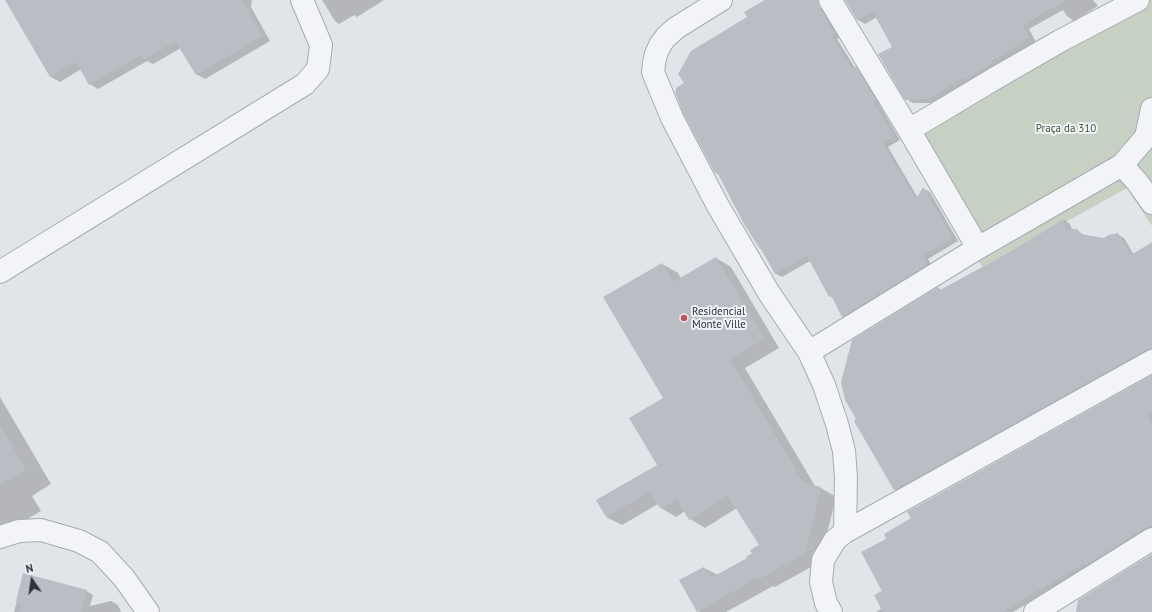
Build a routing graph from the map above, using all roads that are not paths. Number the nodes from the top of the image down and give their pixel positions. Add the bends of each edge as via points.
1 (302, 0) edge
2 (721, 0) edge
3 (830, 0) edge
4 (1138, 0) edge
5 (1152, 109) edge
6 (909, 130) junction
7 (1149, 137) edge
8 (1122, 165) junction
9 (1152, 203) edge
10 (978, 248) junction
11 (0, 272) edge
12 (809, 352) junction
13 (1152, 361) edge
14 (845, 532) junction
15 (0, 537) edge
16 (1152, 539) edge
17 (148, 612) edge
18 (831, 612) edge
19 (1035, 612) edge

1 - 11 street via 321,45 318,69 305,84
2 - 12 street via 666,37 656,54 653,72 672,118 718,206 769,293
3 - 6 street
4 - 6 street via 1020,64
5 - 7 street
6 - 10 street
7 - 8 street
8 - 9 street
8 - 10 street
10 - 12 street
12 - 14 street via 824,385 844,451
13 - 14 street
14 - 18 street via 835,540 823,560 821,582
15 - 17 street via 19,531 41,530 79,541 100,552 124,578
16 - 19 street

